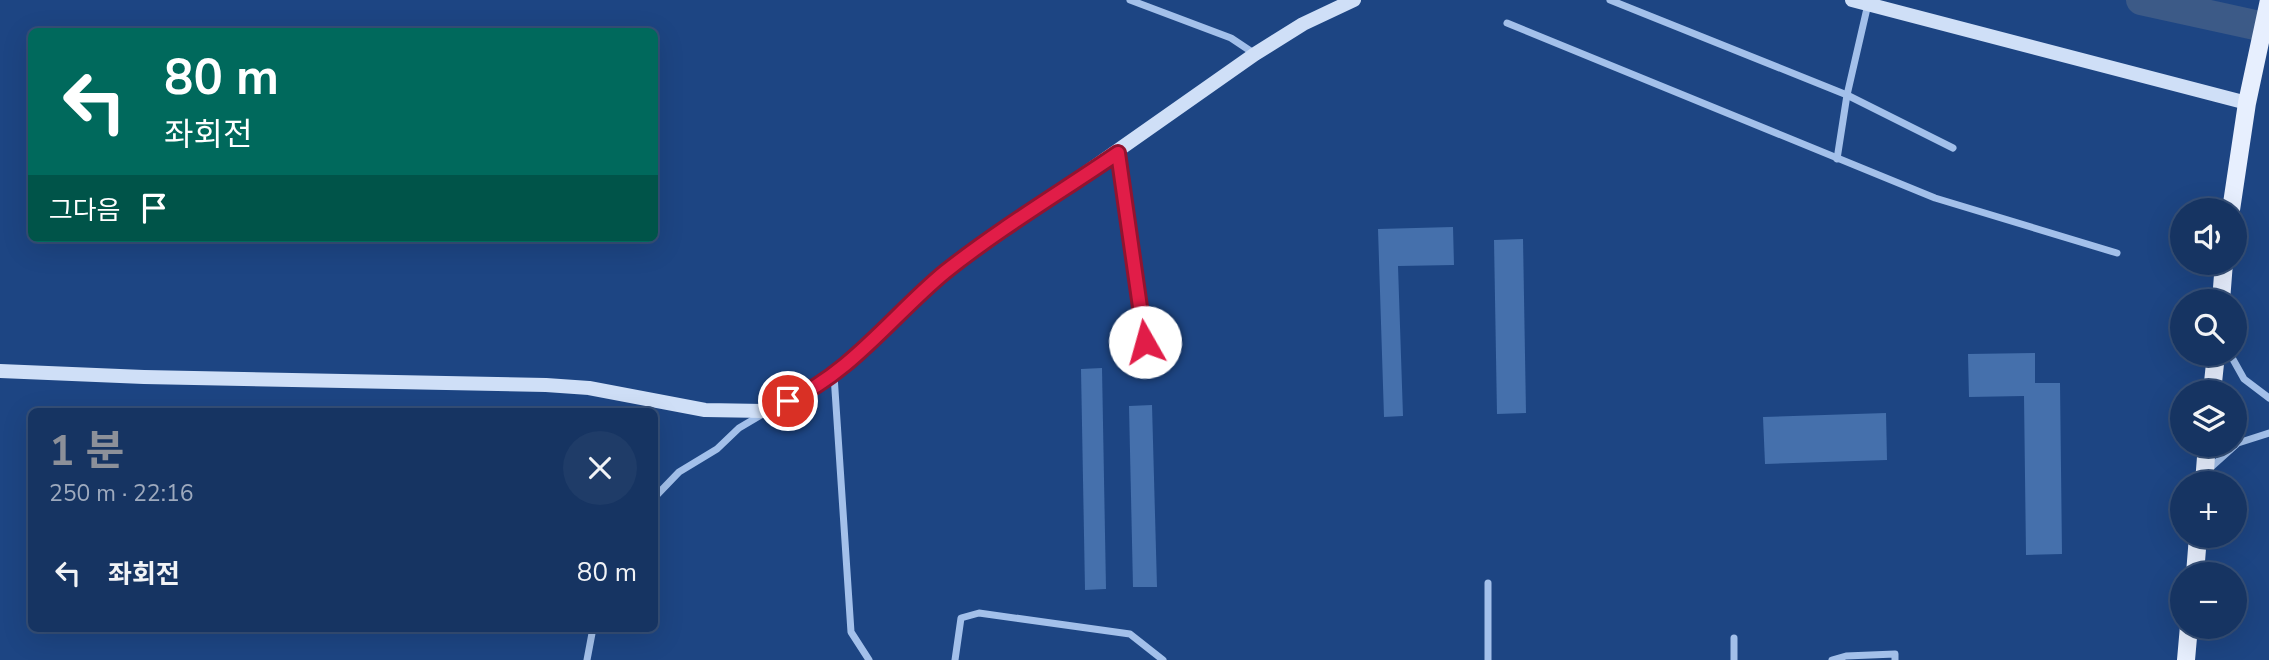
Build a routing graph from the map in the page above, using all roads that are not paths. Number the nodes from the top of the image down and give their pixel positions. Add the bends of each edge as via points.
1 (1130, 0) edge
2 (1354, 0) edge
3 (1609, 0) edge
4 (1852, 0) edge
5 (2269, 0) edge
6 (1868, 4) junction
7 (1507, 23) dead end
8 (1255, 54) junction
9 (1847, 95) junction
10 (2247, 103) junction
11 (1952, 148) dead end
12 (1118, 153) junction
13 (1837, 159) junction
14 (2233, 198) edge
15 (2117, 253) dead end
16 (1145, 342) dead end
17 (2237, 366) edge
18 (0, 371) edge
19 (834, 374) junction
20 (2269, 398) edge
21 (768, 411) junction
22 (2269, 433) edge
23 (2211, 471) edge
24 (658, 494) edge
25 (1488, 583) dead end
26 (592, 632) edge
27 (1734, 638) dead end
28 (2188, 639) edge
29 (587, 660) edge
30 (869, 660) edge
31 (955, 660) edge
32 (1163, 660) edge
33 (1488, 660) edge
34 (1734, 660) edge
35 (1832, 660) edge
36 (1895, 660) edge
37 (2186, 660) edge

1 - 8 street via 1231,38
2 - 8 main road
3 - 9 street
4 - 6 main road
5 - 10 main road
6 - 9 street
6 - 10 main road
7 - 13 street
8 - 12 main road
9 - 11 street
9 - 13 street
10 - 14 main road
12 - 16 street
12 - 19 main road via 946,271
13 - 15 street via 1935,198
17 - 20 street via 2244,379
18 - 21 main road via 546,384 705,410
19 - 21 main road
19 - 30 street via 851,632
21 - 24 street via 679,472
22 - 23 street via 2238,443
25 - 33 street
26 - 29 street
27 - 34 street
28 - 37 main road
31 - 32 street via 961,618 979,613 1130,634
35 - 36 street via 1895,654

